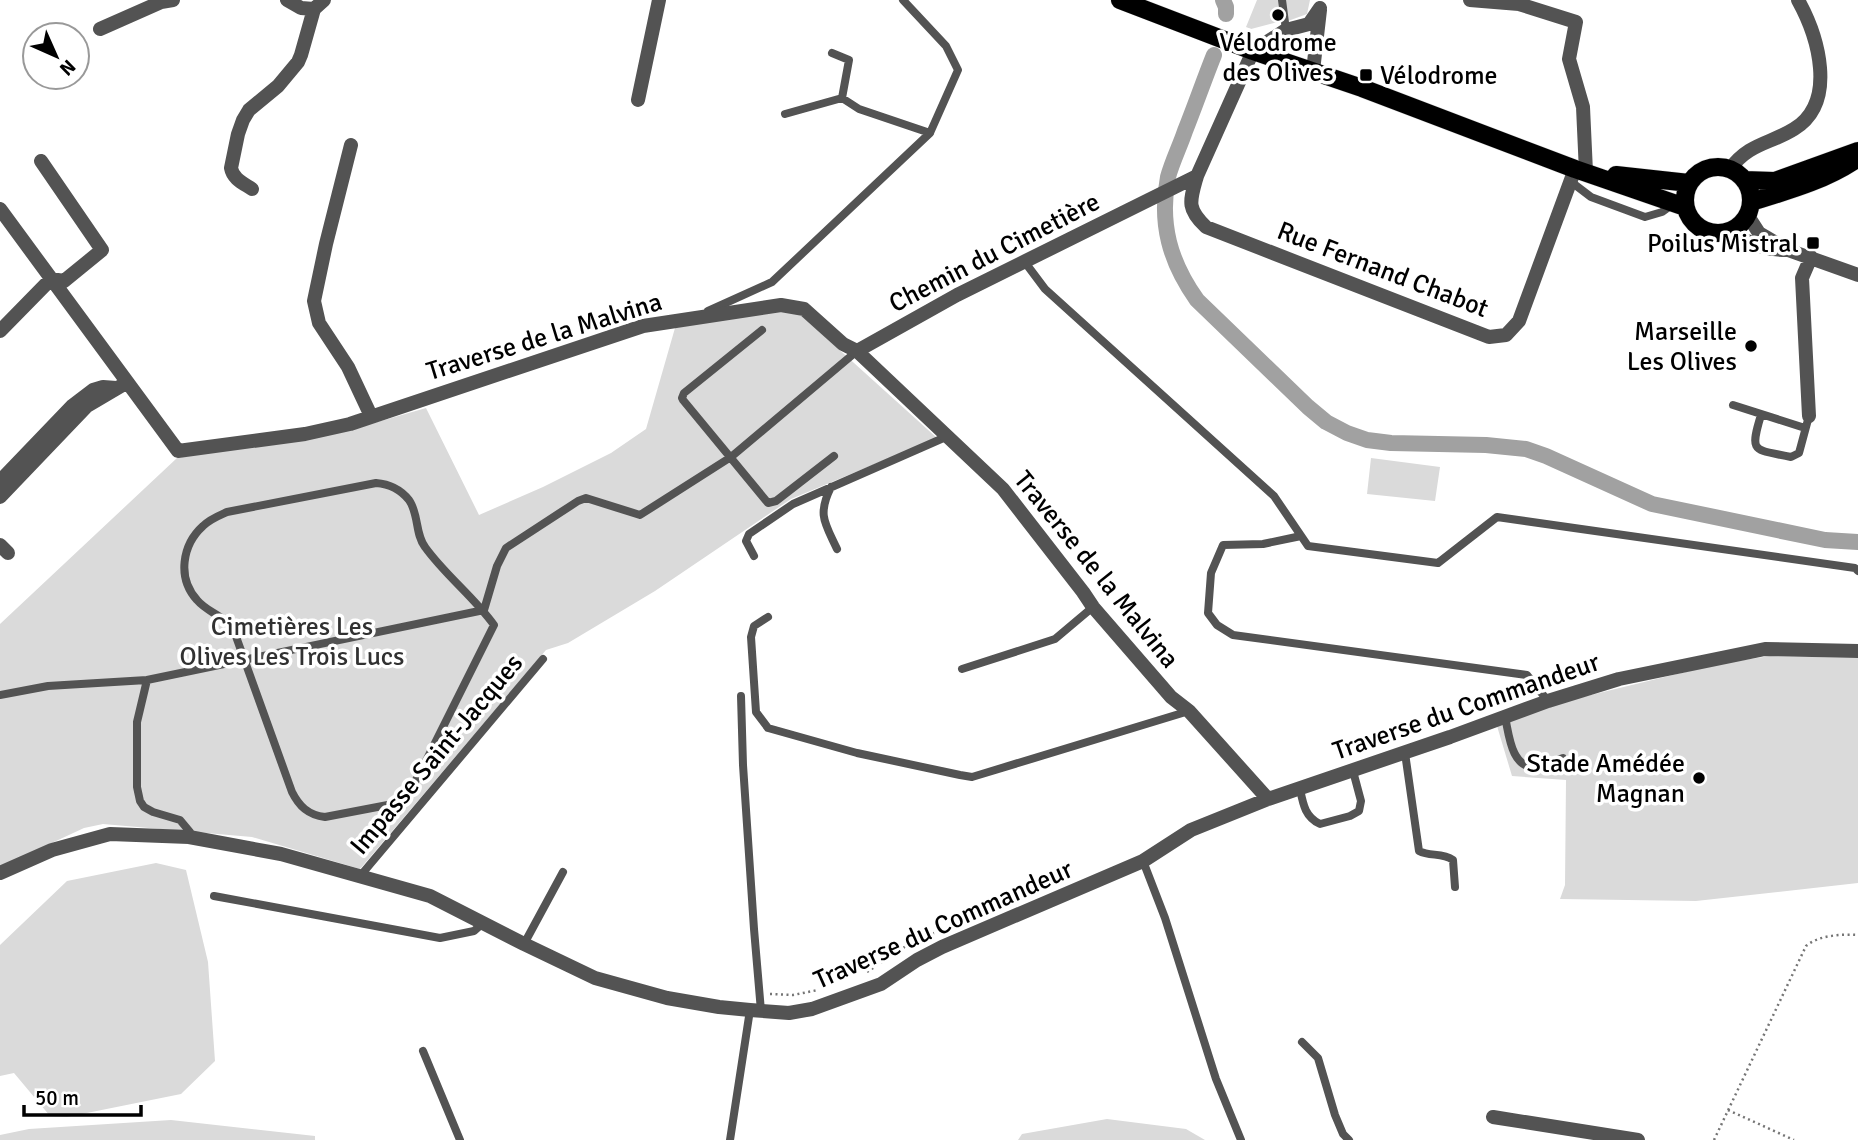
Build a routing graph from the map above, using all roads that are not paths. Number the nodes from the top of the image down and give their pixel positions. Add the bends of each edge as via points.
1 (173, 0) edge
2 (287, 0) edge
3 (659, 0) edge
4 (902, 0) edge
5 (1120, 0) edge
6 (1282, 0) edge
7 (1470, 0) edge
8 (1798, 0) edge
9 (1320, 4) edge
10 (319, 5) edge
11 (100, 29) dead end
12 (1286, 30) junction
13 (1253, 51) junction
14 (832, 53) dead end
15 (1313, 71) junction
16 (842, 98) junction
17 (638, 100) dead end
18 (785, 114) dead end
19 (930, 133) junction
20 (351, 145) dead end
21 (1858, 151) edge
22 (1858, 158) edge
23 (41, 161) dead end
24 (1577, 174) junction
25 (1737, 174) junction
26 (1197, 176) junction
27 (1689, 183) junction
28 (252, 189) dead end
29 (1680, 205) junction
30 (0, 209) edge
31 (1749, 209) junction
32 (1731, 231) junction
33 (1788, 250) junction
34 (1811, 257) junction
35 (1024, 261) junction
36 (1858, 275) edge
37 (51, 279) junction
38 (691, 318) junction
39 (762, 330) dead end
40 (0, 331) edge
41 (857, 351) junction
42 (122, 386) junction
43 (1733, 405) dead end
44 (1762, 415) junction
45 (371, 416) junction
46 (1807, 422) junction
47 (948, 436) junction
48 (834, 456) dead end
49 (731, 457) junction
50 (0, 481) edge
51 (831, 487) junction
52 (0, 497) edge
53 (1301, 536) junction
54 (837, 549) dead end
55 (754, 556) dead end
56 (1858, 571) edge
57 (1093, 607) junction
58 (484, 610) junction
59 (768, 617) dead end
60 (1858, 651) edge
61 (543, 659) dead end
62 (245, 661) junction
63 (962, 669) dead end
64 (147, 680) junction
65 (0, 695) edge
66 (741, 696) dead end
67 (1548, 701) junction
68 (1188, 711) junction
69 (1505, 717) junction
70 (1405, 753) junction
71 (1563, 758) dead end
72 (1353, 771) junction
73 (1300, 789) junction
74 (1268, 799) junction
75 (189, 837) junction
76 (1143, 861) junction
77 (563, 872) dead end
78 (0, 873) edge
79 (361, 875) junction
80 (1455, 887) dead end
81 (214, 896) dead end
82 (483, 923) junction
83 (524, 944) junction
84 (756, 1011) junction
85 (1302, 1042) dead end
86 (423, 1051) dead end
87 (1493, 1117) dead end
88 (460, 1140) edge
89 (730, 1140) edge
90 (1241, 1140) edge
91 (1349, 1140) edge
92 (1638, 1140) edge

1 - 11 street
2 - 10 street via 301,8
3 - 17 street
4 - 19 lane via 946,46 958,69
5 - 13 main road
6 - 12 lane
7 - 24 street via 1519,4 1576,22 1569,60 1583,107
8 - 25 street via 1812,26 1819,56 1815,108 1791,131 1739,157
9 - 12 street via 1309,24
9 - 15 street
10 - 28 street via 298,62 243,120 231,169
12 - 13 street
13 - 15 main road
13 - 26 street
14 - 16 lane via 849,60
15 - 24 main road
16 - 18 lane
16 - 19 lane via 859,109
19 - 38 lane via 772,282
20 - 45 street via 314,301 319,323 348,367
21 - 25 main road via 1775,181
22 - 31 main road via 1843,169
23 - 37 street via 102,250 64,281
24 - 26 street, Rue Fernand Chabot via 1519,321 1506,335 1489,337 1206,227 1189,202
24 - 27 main road
24 - 29 main road
25 - 27 main road via 1719,167 1707,169
25 - 31 main road via 1750,190
26 - 35 street, Chemin du Cimetière
27 - 29 main road
29 - 32 main road via 1702,230
30 - 37 street, Traverse de la Malvina
31 - 32 main road
31 - 33 street via 1759,233
32 - 33 street via 1748,243
33 - 34 street
34 - 36 street
34 - 46 street via 1802,278
35 - 41 street, Chemin du Cimetière
35 - 53 lane via 1045,289 1274,496
37 - 40 street
37 - 42 street, Traverse de la Malvina
38 - 41 street, Traverse de la Malvina via 781,305 804,309
38 - 45 street, Traverse de la Malvina via 643,326
39 - 49 lane via 682,396
41 - 47 street, Traverse de la Malvina
41 - 49 lane
42 - 45 street, Traverse de la Malvina via 178,451 305,434
42 - 50 street via 93,390 72,406
42 - 52 street via 87,406
43 - 44 lane
44 - 46 lane
44 - 46 lane via 1755,445 1791,457 1799,453
47 - 51 lane
47 - 57 street, Traverse de la Malvina via 1003,489
48 - 49 lane via 771,503
49 - 58 lane via 640,514 593,499 579,501 506,548
51 - 54 lane via 823,502 823,520
51 - 55 lane via 793,504 749,534 746,541
53 - 56 lane via 1308,546 1438,563 1497,517
53 - 67 lane via 1263,544 1223,545 1211,573 1208,613 1217,625 1233,635 1527,676
57 - 63 lane via 1055,639
57 - 68 street, Traverse de la Malvina
58 - 62 lane
58 - 62 lane via 494,625 409,792 387,806 324,817 302,808 292,792
58 - 62 lane via 422,544 409,500 387,484 227,512 193,536 184,570 195,598 234,631
59 - 68 lane via 754,626 751,638 756,712 768,728 857,753 972,777
60 - 67 street, Traverse du Commandeur via 1765,649 1619,679
61 - 79 lane, Impasse Saint-Jacques
62 - 64 lane
64 - 65 lane via 48,686
64 - 75 lane via 137,722 140,801 153,812 180,820
66 - 84 lane via 759,993
67 - 69 street, Traverse du Commandeur
68 - 74 street, Traverse de la Malvina
69 - 70 street, Traverse du Commandeur
69 - 71 lane via 1514,755 1527,766
70 - 72 street, Traverse du Commandeur
70 - 80 lane via 1419,851 1453,860
72 - 73 street, Traverse du Commandeur
72 - 73 lane via 1361,801 1359,811 1350,816 1320,824 1312,821
73 - 74 street, Traverse du Commandeur
74 - 76 street, Traverse du Commandeur via 1191,830
75 - 78 street, Traverse du Commandeur via 110,834 52,850
75 - 79 street, Traverse du Commandeur via 281,853
76 - 84 street, Traverse du Commandeur via 942,947 881,984 812,1009
76 - 90 lane
77 - 83 lane
79 - 82 street, Traverse du Commandeur via 430,896
81 - 82 lane via 440,937 474,931
82 - 83 street, Traverse du Commandeur
83 - 84 street, Traverse du Commandeur via 595,978 667,998
84 - 89 lane
85 - 91 lane via 1318,1058 1335,1115
86 - 88 lane
87 - 92 street

